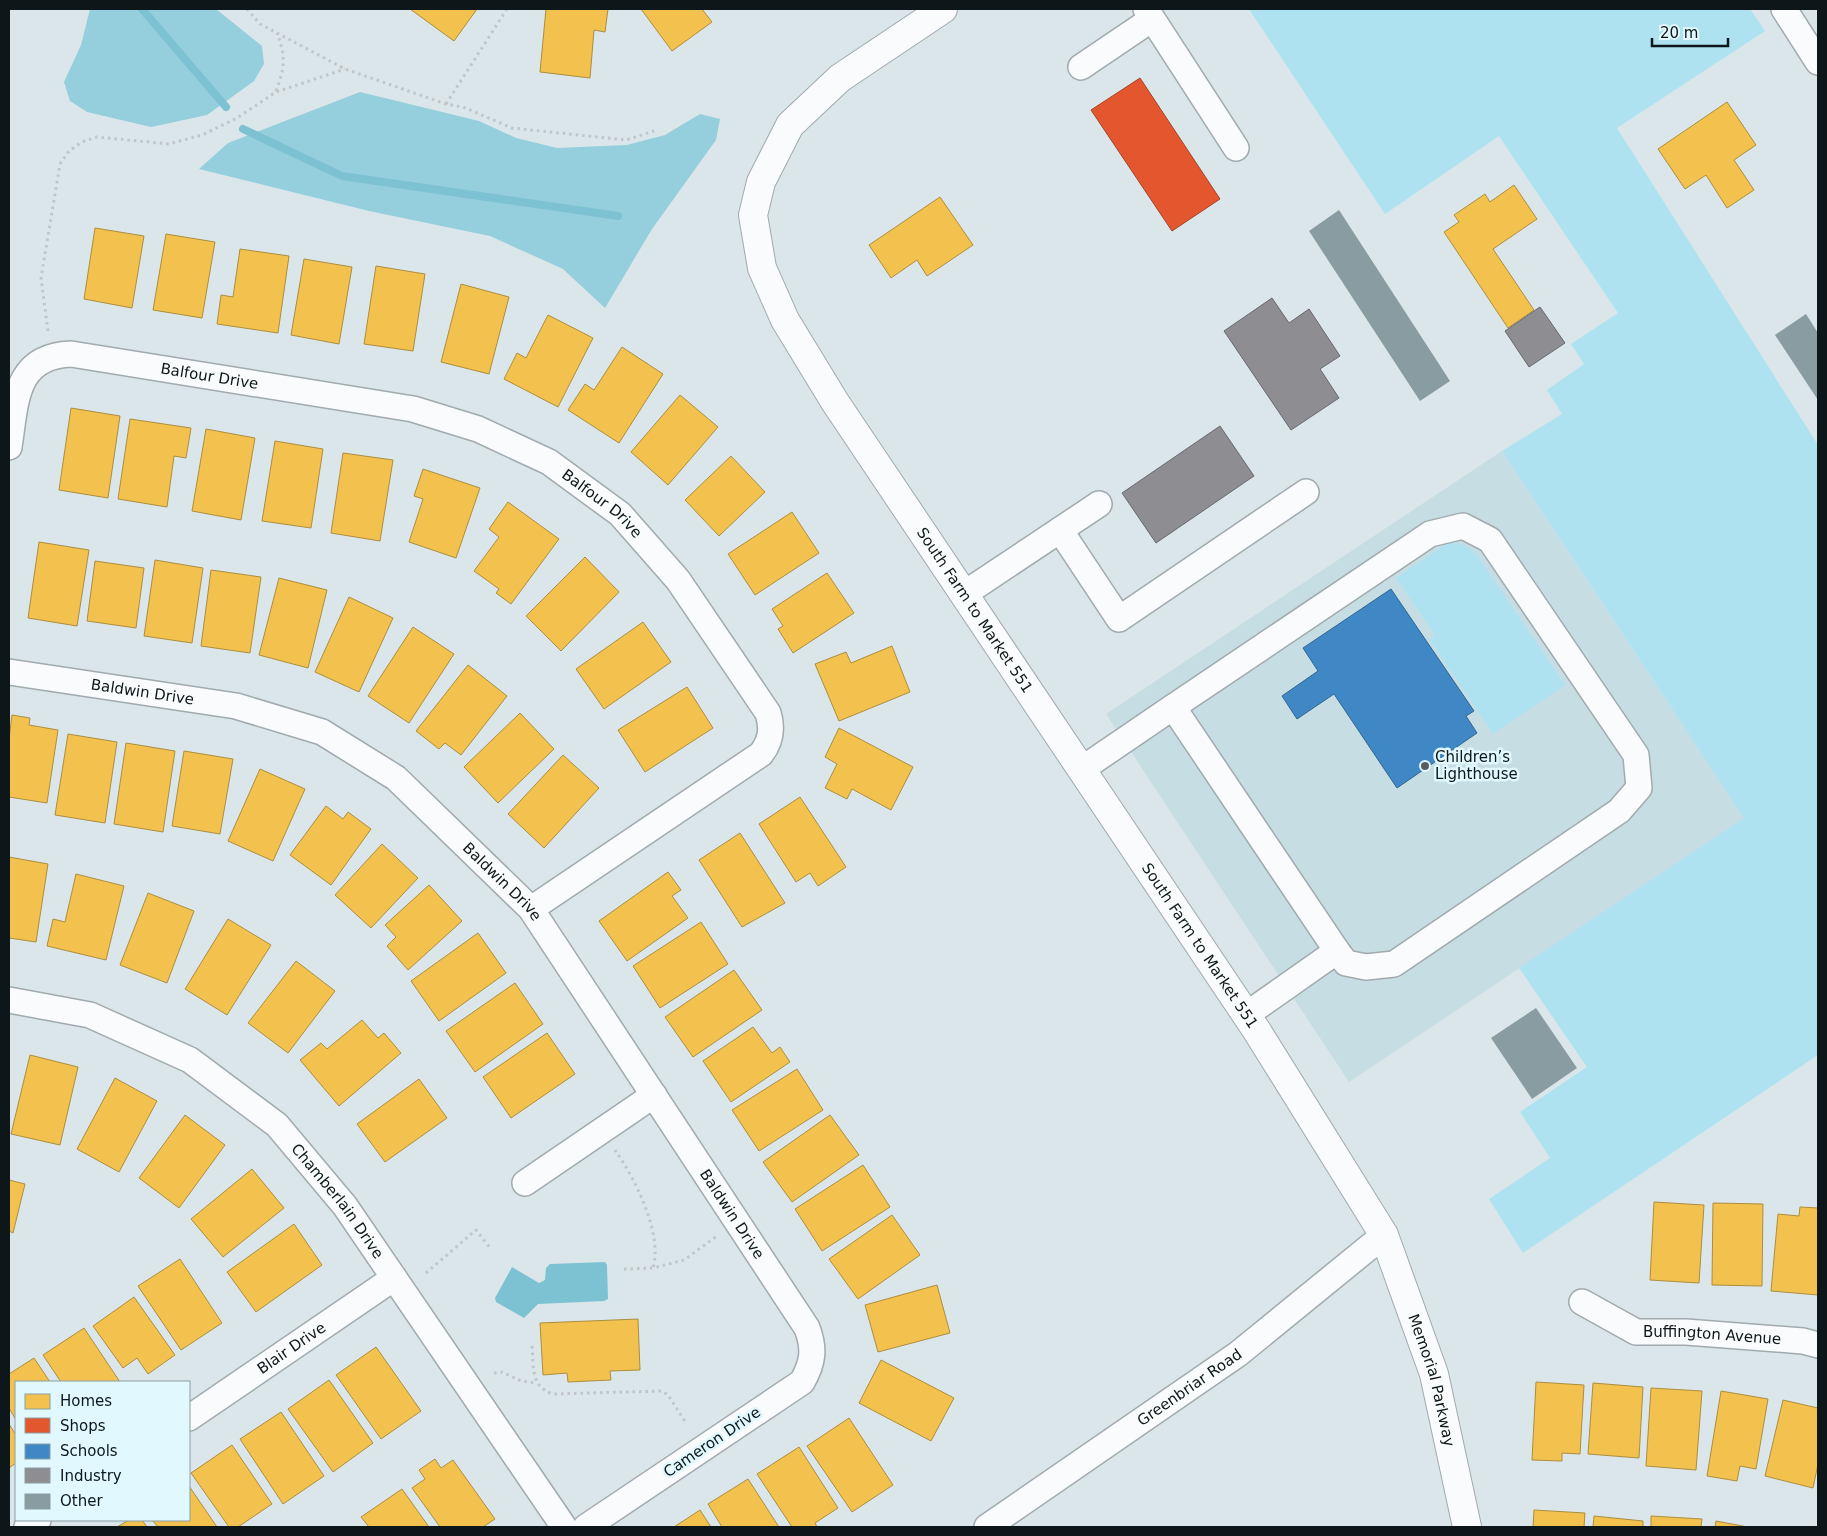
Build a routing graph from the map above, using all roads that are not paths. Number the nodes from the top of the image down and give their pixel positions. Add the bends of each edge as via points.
1 (1784, 9) edge
2 (936, 11) edge
3 (1149, 14) edge
4 (1818, 62) edge
5 (1080, 67) dead end
6 (1236, 148) dead end
7 (9, 447) edge
8 (1306, 492) dead end
9 (1099, 504) dead end
10 (1060, 530) junction
11 (964, 594) junction
12 (9, 672) edge
13 (1173, 707) junction
14 (1082, 769) junction
15 (531, 909) junction
16 (1337, 951) junction
17 (9, 1000) edge
18 (1246, 1015) junction
19 (654, 1096) junction
20 (524, 1183) dead end
21 (1384, 1236) junction
22 (394, 1278) junction
23 (1582, 1302) dead end
24 (812, 1341) joint
25 (1818, 1345) edge
26 (190, 1417) edge
27 (564, 1527) edge
28 (586, 1527) edge
29 (987, 1527) edge
30 (1467, 1527) edge

1 - 4 street
2 - 11 main road, South Farm to Market 551 via 840,78 790,125 761,182 753,215 762,268 785,320 835,402
3 - 5 street
3 - 6 street
7 - 15 street, Balfour Drive via 20,384 29,371 48,358 71,354 414,409 478,429 549,462 620,514 678,580 768,713 771,724 768,745 752,761
8 - 10 street via 1120,619
9 - 10 street
10 - 11 street
11 - 14 main road, South Farm to Market 551
12 - 15 street, Baldwin Drive via 236,706 322,732 396,778
13 - 14 street
13 - 16 street
13 - 16 street via 1430,534 1463,526 1490,540 1636,755 1639,788 1620,812 1394,964 1366,967 1346,963
14 - 18 main road, South Farm to Market 551
15 - 19 street, Baldwin Drive
16 - 18 street
17 - 22 street, Chamberlain Drive via 90,1016 190,1060 277,1126 345,1206
18 - 21 main road, South Farm to Market 551
19 - 20 street
19 - 24 street, Baldwin Drive via 807,1328
21 - 29 street, Greenbriar Road via 1238,1354
21 - 30 main road, Memorial Parkway via 1434,1374
22 - 26 street, Blair Drive
22 - 27 street, Chamberlain Drive
23 - 25 street, Buffington Avenue via 1636,1332 1686,1332 1803,1341
24 - 28 street, Cameron Drive via 813,1356 802,1382

